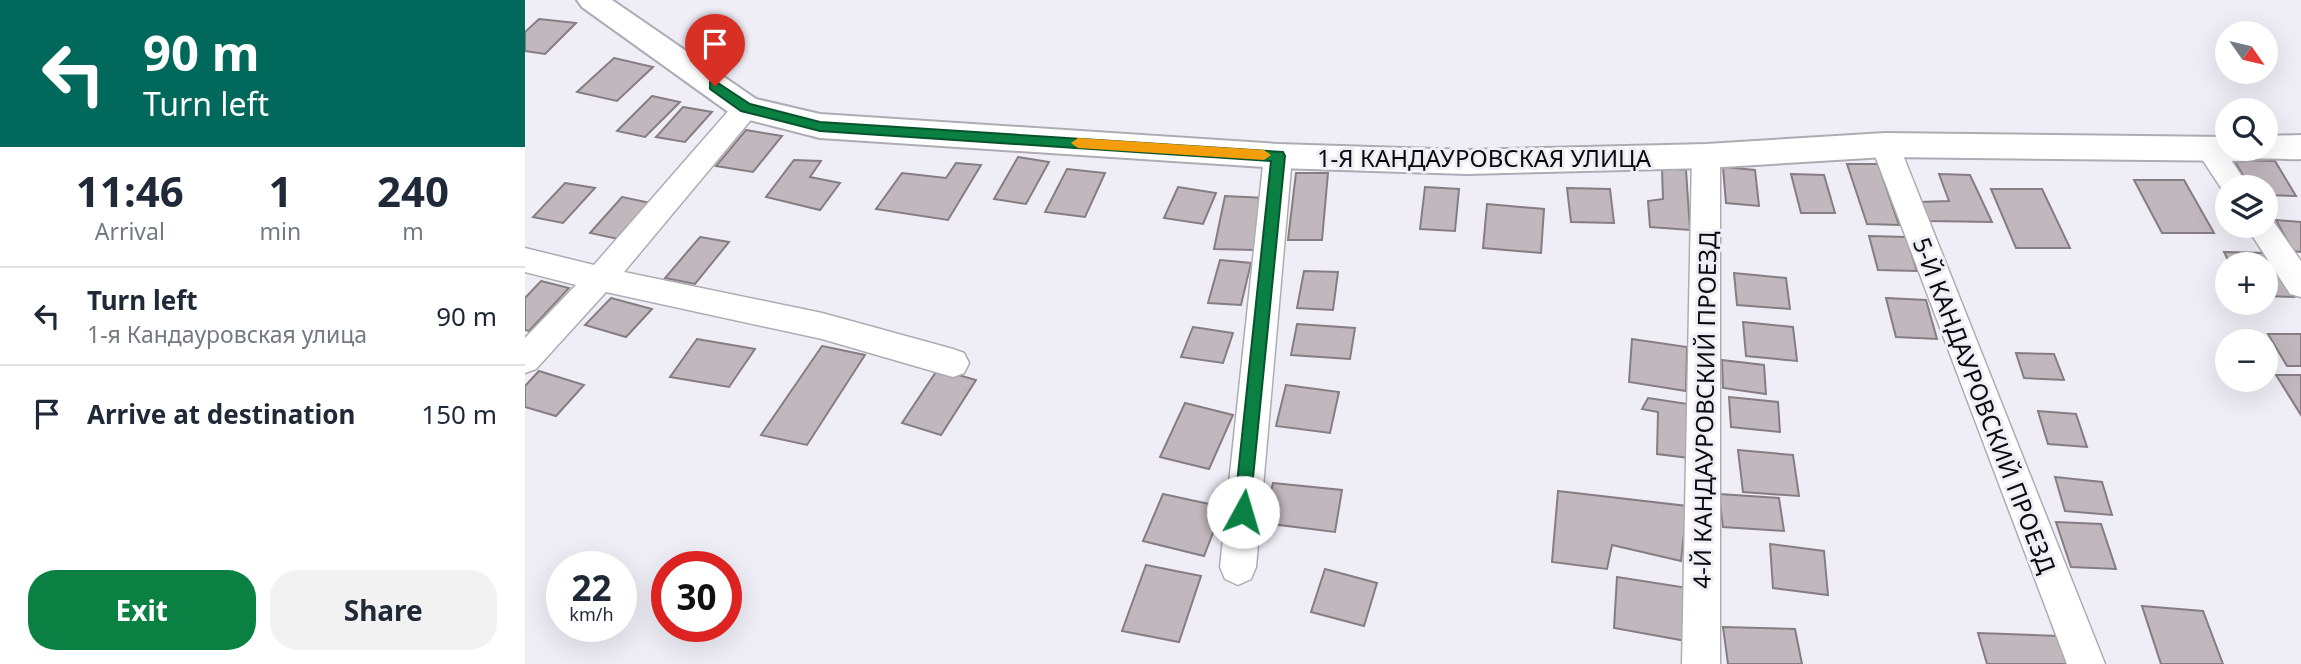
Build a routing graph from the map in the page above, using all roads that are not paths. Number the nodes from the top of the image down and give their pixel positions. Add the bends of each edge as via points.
1 (592, 0) edge
2 (746, 108) junction
3 (1885, 145) junction
4 (2301, 147) edge
5 (2278, 148) edge
6 (2210, 150) junction
7 (2215, 150) edge
8 (1278, 156) junction
9 (1706, 156) junction
10 (2227, 175) edge
11 (2269, 238) edge
12 (525, 260) edge
13 (600, 279) junction
14 (2301, 285) edge
15 (525, 359) edge
16 (953, 363) dead end
17 (1238, 567) dead end
18 (1701, 664) edge
19 (2086, 664) edge

1 - 2 street, 1-Я КАНДАУРОВСКАЯ УЛИЦА
2 - 8 street, 1-Я КАНДАУРОВСКАЯ УЛИЦА via 820,127
2 - 13 street
3 - 6 street, 1-Я КАНДАУРОВСКАЯ УЛИЦА
3 - 9 street, 1-Я КАНДАУРОВСКАЯ УЛИЦА
3 - 19 street, 5-Й КАНДАУРОВСКИЙ ПРОЕЗД
4 - 5 street
6 - 7 street, 1-Я КАНДАУРОВСКАЯ УЛИЦА
6 - 10 street
8 - 9 street, 1-Я КАНДАУРОВСКАЯ УЛИЦА via 1467,162
8 - 17 street
9 - 18 street, 4-Й КАНДАУРОВСКИЙ ПРОЕЗД
11 - 14 street
12 - 13 street
13 - 15 street
13 - 16 street via 822,326

